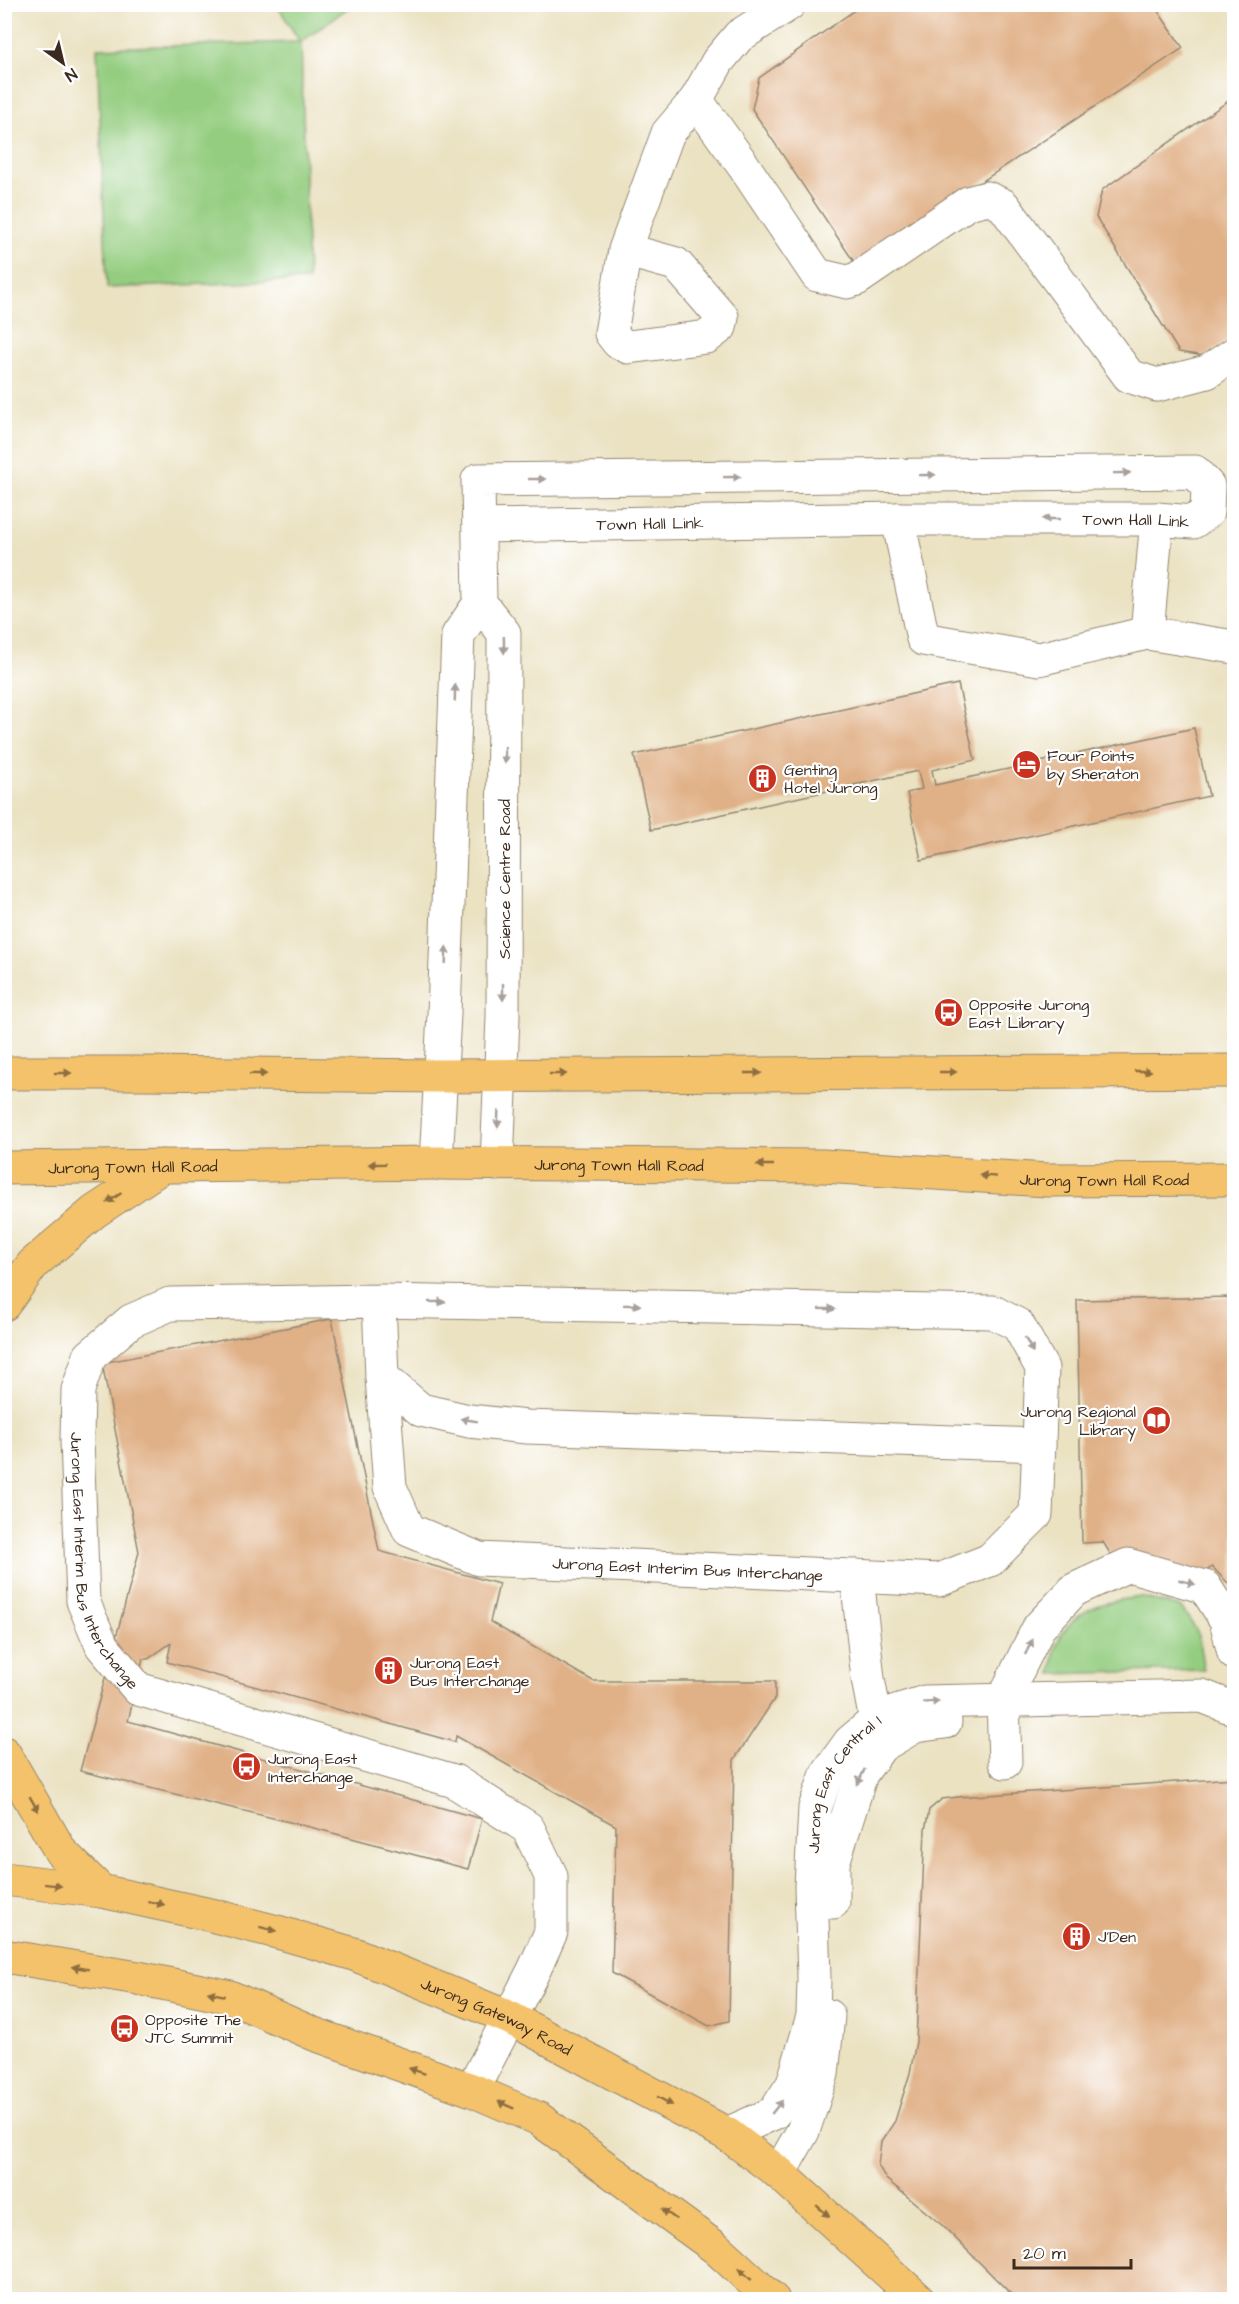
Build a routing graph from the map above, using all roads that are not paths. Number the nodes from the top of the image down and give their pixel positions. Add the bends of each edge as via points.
1 (789, 4) edge
2 (696, 100) junction
3 (625, 250) dead end
4 (1234, 354) edge
5 (898, 519) junction
6 (1157, 519) junction
7 (479, 526) junction
8 (480, 603) junction
9 (1147, 633) junction
10 (1234, 647) edge
11 (1234, 1071) edge
12 (4, 1073) edge
13 (500, 1075) junction
14 (440, 1076) junction
15 (436, 1163) junction
16 (497, 1164) junction
17 (163, 1166) junction
18 (4, 1168) edge
19 (1234, 1179) edge
20 (379, 1300) junction
21 (4, 1304) edge
22 (382, 1377) junction
23 (1039, 1445) junction
24 (857, 1576) junction
25 (1234, 1653) edge
26 (1232, 1707) edge
27 (1002, 1708) junction
28 (886, 1729) junction
29 (4, 1754) edge
30 (1005, 1762) dead end
31 (4, 1879) edge
32 (822, 1887) junction
33 (101, 1891) junction
34 (4, 1956) edge
35 (510, 2018) junction
36 (472, 2090) junction
37 (727, 2134) junction
38 (779, 2173) junction
39 (773, 2300) edge
40 (919, 2300) edge

1 - 2 street via 739,36 718,61
2 - 3 street via 668,133
2 - 4 street via 817,275 847,282 857,279 968,203 987,198 1003,205 1129,376 1157,385 1207,372
6 -> 5 street, Town Hall Link
5 - 7 street, Town Hall Link
5 - 9 street via 923,639 1039,658
7 -> 6 street, Town Hall Link via 478,480 1195,472 1208,486 1207,512 1193,522
6 - 9 street
7 - 8 street
8 -> 13 street, Science Centre Road via 504,633
14 -> 8 street via 458,635
9 - 10 street
13 -> 11 main road
12 -> 14 main road
13 - 14 main road
13 -> 16 street, Science Centre Road
14 - 15 street
15 - 16 main road, Jurong Town Hall Road
15 -> 17 main road, Jurong Town Hall Road
19 -> 16 main road, Jurong Town Hall Road via 1047,1180 823,1166
17 - 18 main road, Jurong Town Hall Road
17 -> 21 main road via 94,1212 33,1264
20 - 22 street, Jurong East Interim Bus Interchange
20 -> 23 street, Jurong East Interim Bus Interchange via 993,1312 1018,1325 1042,1368
20 - 35 street, Jurong East Interim Bus Interchange via 170,1304 131,1321 90,1356 78,1390 83,1600 102,1646 138,1689 454,1781 528,1828 550,1876 551,1932
23 -> 22 street via 527,1427 469,1421 421,1410
22 - 24 street, Jurong East Interim Bus Interchange via 390,1487 409,1530 479,1559
23 - 24 street, Jurong East Interim Bus Interchange via 1036,1514 990,1560 939,1580
24 - 28 street via 868,1679
27 -> 25 street via 1039,1627 1074,1590 1128,1565 1205,1587 1226,1620
26 - 27 street, Jurong East Central 1 via 1209,1716 1094,1719
27 - 28 street, Jurong East Central 1
27 - 30 street
28 - 32 street, Jurong East Central 1 via 881,1746 861,1774
29 -> 33 main road via 61,1852
31 -> 33 main road, Jurong Gateway Road
37 -> 32 street, Jurong East Central 1 via 774,2113 793,2084 813,2016
32 - 38 street, Jurong East Central 1 via 829,2011 822,2074 803,2131
33 -> 35 main road, Jurong Gateway Road via 211,1915 354,1954
36 -> 34 main road via 314,2034 230,1997
35 - 36 street, Jurong East Interim Bus Interchange
35 -> 37 main road, Jurong Gateway Road
39 -> 36 main road via 716,2248 539,2119
37 - 38 main road, Jurong Gateway Road
38 -> 40 main road, Jurong Gateway Road

